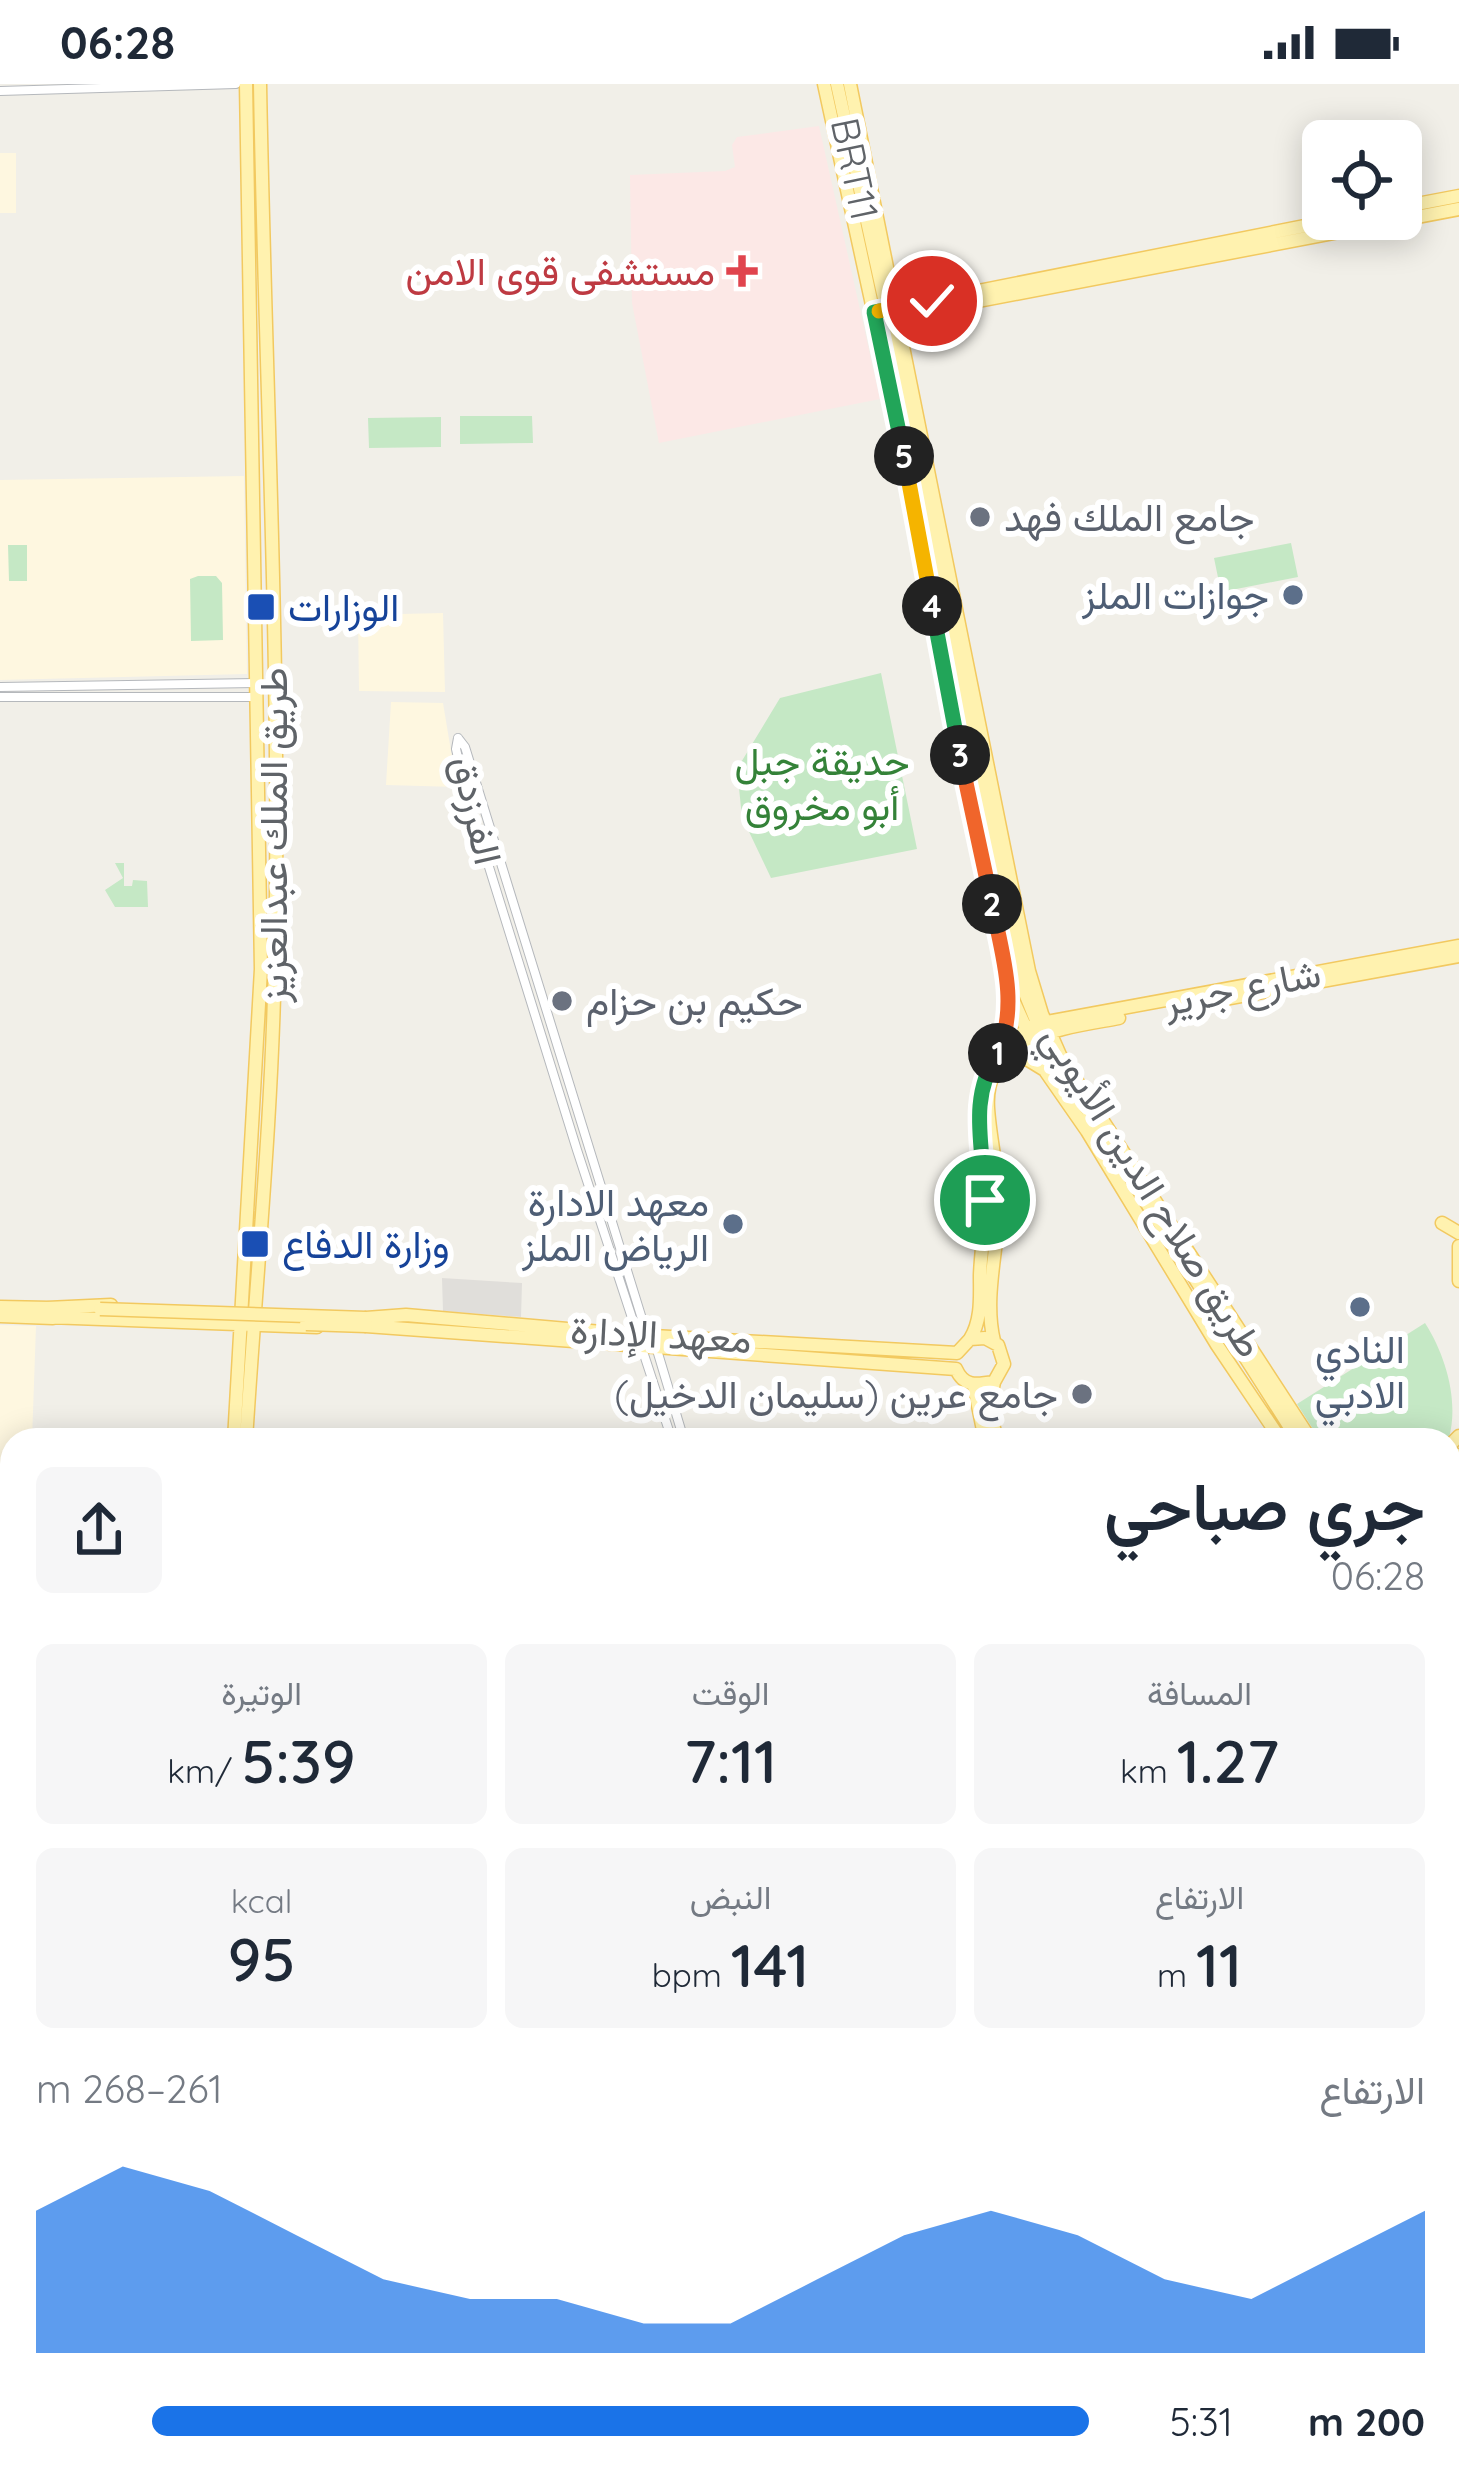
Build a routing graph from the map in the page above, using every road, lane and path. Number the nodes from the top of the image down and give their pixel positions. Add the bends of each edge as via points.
1 (236, 84) edge
2 (246, 84) edge
3 (260, 84) edge
4 (824, 84) edge
5 (837, 84) edge
6 (850, 84) edge
7 (145, 85) edge
8 (81, 86) edge
9 (0, 91) edge
10 (1459, 196) edge
11 (1422, 203) edge
12 (1459, 209) edge
13 (1302, 227) edge
14 (890, 277) junction
15 (932, 306) junction
16 (887, 314) junction
17 (906, 349) junction
18 (227, 684) junction
19 (0, 687) edge
20 (256, 690) junction
21 (0, 697) edge
22 (228, 697) junction
23 (1459, 946) edge
24 (1459, 956) edge
25 (1009, 991) junction
26 (1036, 997) junction
27 (1078, 1021) junction
28 (1038, 1030) junction
29 (999, 1059) junction
30 (1064, 1068) junction
31 (1046, 1072) junction
32 (1442, 1223) dead end
33 (1459, 1233) edge
34 (1459, 1246) edge
35 (1459, 1281) edge
36 (0, 1307) edge
37 (217, 1308) junction
38 (250, 1310) junction
39 (48, 1313) junction
40 (406, 1315) junction
41 (0, 1316) edge
42 (279, 1317) junction
43 (366, 1322) junction
44 (211, 1326) junction
45 (248, 1326) junction
46 (432, 1331) junction
47 (970, 1339) junction
48 (994, 1341) junction
49 (646, 1342) junction
50 (994, 1382) junction
51 (974, 1386) junction
52 (235, 1428) edge
53 (246, 1428) edge
54 (669, 1428) edge
55 (679, 1428) edge
56 (983, 1428) edge
57 (994, 1428) edge
58 (1284, 1428) edge
59 (1285, 1428) edge
60 (1303, 1428) edge

1 - 7 street
2 - 20 main road, طريق الملك عبدالعزيز
3 - 38 main road, طريق الملك عبدالعزيز via 276,891 273,1043
4 - 16 main road, طريق صلاح الدين الأيوبي
5 - 16 main road, BRT11
6 - 14 main road, طريق صلاح الدين الأيوبي
7 - 8 street
8 - 9 street
10 - 11 main road
12 - 15 main road
13 - 15 main road
14 - 15 main road via 905,296
14 - 16 main road, طريق صلاح الدين الأيوبي
15 - 16 main road
15 - 17 main road via 915,322
16 - 17 main road, طريق صلاح الدين الأيوبي
16 - 25 main road, طريق صلاح الدين الأيوبي
16 - 28 main road, BRT11 via 1020,981
17 - 26 main road, طريق صلاح الدين الأيوبي
18 - 19 street
18 - 20 street
18 - 22 street
20 - 22 street
20 - 38 main road, طريق الملك عبدالعزيز via 261,969
21 - 22 street
23 - 27 main road, شارع جرير
24 - 27 main road, شارع جرير
25 - 28 main road, طريق صلاح الدين الأيوبي
25 - 29 main road
26 - 27 main road
26 - 28 main road, طريق صلاح الدين الأيوبي
27 - 28 main road, شارع جرير
27 - 30 main road via 1064,1040
28 - 29 main road
28 - 30 main road, طريق صلاح الدين الأيوبي
28 - 31 main road, طريق صلاح الدين الأيوبي
29 - 31 main road via 1024,1058
29 - 47 main road via 978,1099 985,1200 979,1318
29 - 48 main road via 987,1098 999,1198
30 - 59 main road
30 - 60 main road, طريق صلاح الدين الأيوبي
31 - 58 main road, طريق صلاح الدين الأيوبي via 1216,1346
32 - 33 main road
34 - 35 main road
36 - 39 main road
37 - 38 main road
37 - 39 main road via 64,1304
37 - 44 main road
38 - 42 main road
38 - 45 main road, طريق الملك عبدالعزيز
39 - 41 main road
39 - 43 main road, bridge
39 - 44 main road
40 - 42 main road
40 - 43 main road, معهد الإدارة
40 - 49 main road, معهد الإدارة
42 - 45 main road
42 - 46 main road
43 - 46 main road, معهد الإدارة
44 - 45 main road
45 - 52 main road, طريق الملك عبدالعزيز
45 - 53 main road, طريق الملك عبدالعزيز
46 - 49 main road, معهد الإدارة
47 - 48 main road
47 - 49 main road, معهد الإدارة via 957,1353
48 - 50 main road via 1004,1364
49 - 49 street, الفرزدق via 465,747 458,738 466,793
49 - 51 main road, معهد الإدارة via 956,1369
49 - 54 street
49 - 55 street
50 - 51 main road
50 - 57 main road
51 - 56 main road

